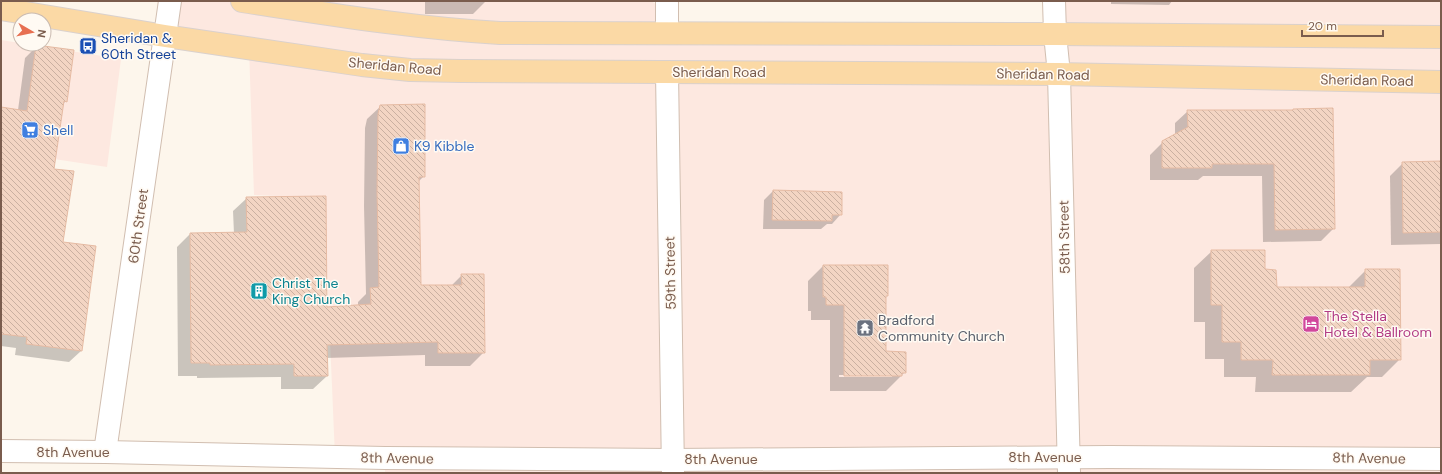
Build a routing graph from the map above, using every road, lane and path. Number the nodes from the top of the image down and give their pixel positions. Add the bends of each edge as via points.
1 (170, 1) edge
2 (242, 1) edge
3 (667, 1) edge
4 (1054, 1) edge
5 (1, 9) edge
6 (667, 33) junction
7 (1055, 34) junction
8 (165, 36) junction
9 (1441, 36) edge
10 (667, 72) junction
11 (1059, 74) junction
12 (1441, 82) edge
13 (1, 451) edge
14 (105, 452) junction
15 (1441, 459) edge
16 (1069, 465) edge
17 (385, 466) edge
18 (672, 466) edge

1 - 8 street, 60th Street
2 - 6 main road via 451,30 500,33
3 - 6 street
4 - 7 street, 58th Street
5 - 8 main road, Sheridan Road
6 - 7 main road
7 - 9 main road
7 - 11 street, 58th Street
8 - 10 main road, Sheridan Road via 410,70
8 - 14 street, 60th Street
10 - 11 main road, Sheridan Road
10 - 18 street, 59th Street
11 - 12 main road, Sheridan Road
11 - 16 street, 58th Street
13 - 14 street, 8th Avenue
14 - 17 street, 8th Avenue
15 - 16 street, 8th Avenue
16 - 18 street, 8th Avenue
17 - 18 street, 8th Avenue

